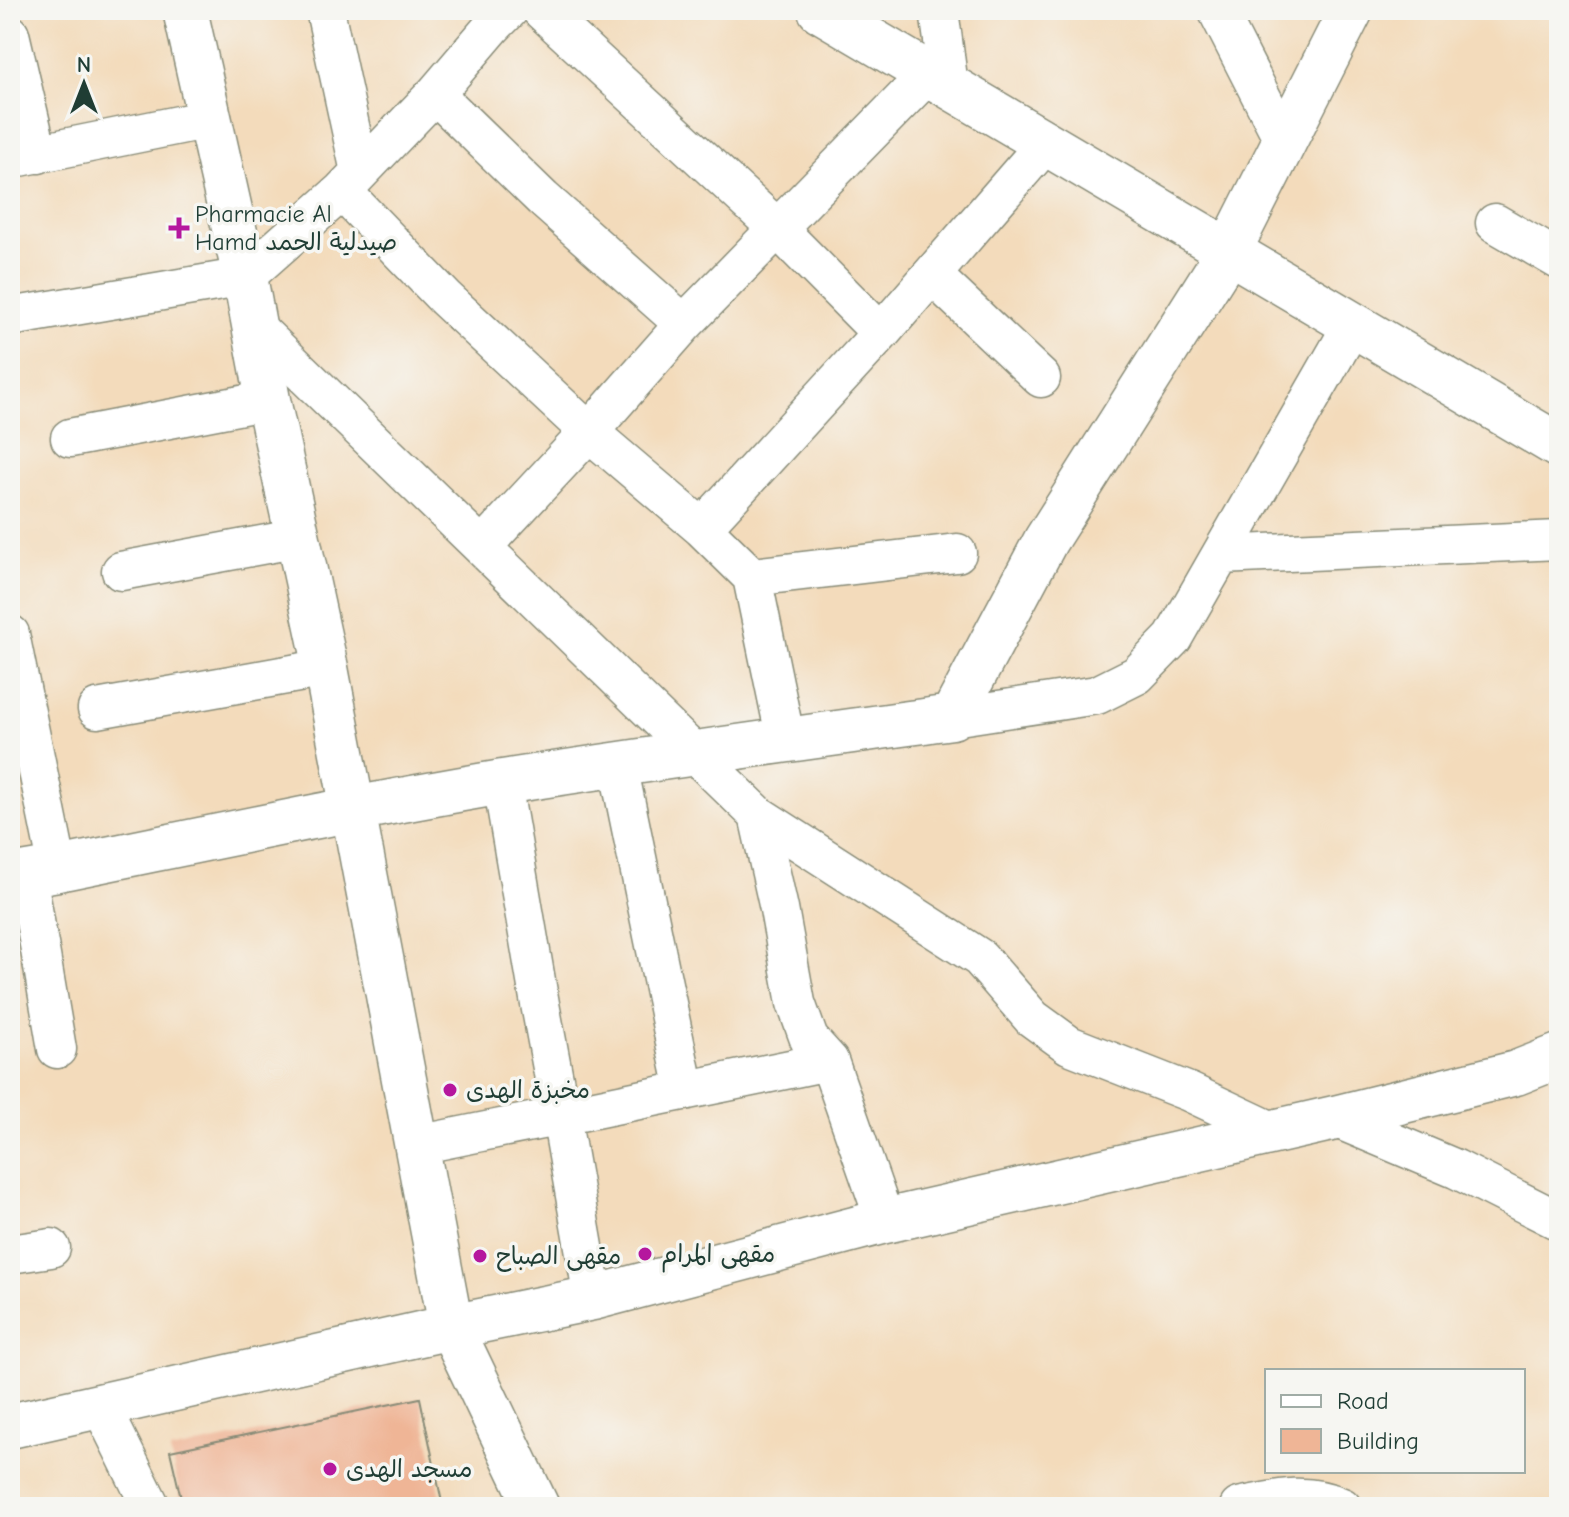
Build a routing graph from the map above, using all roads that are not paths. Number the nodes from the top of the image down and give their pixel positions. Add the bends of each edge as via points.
1 (185, 10) edge
2 (325, 10) edge
3 (541, 10) edge
4 (820, 10) edge
5 (939, 10) edge
6 (1217, 10) edge
7 (1351, 10) edge
8 (497, 15) edge
9 (10, 34) edge
10 (939, 80) junction
11 (435, 94) junction
12 (209, 119) junction
13 (1284, 141) junction
14 (1046, 143) junction
15 (24, 157) edge
16 (351, 182) junction
17 (1495, 223) dead end
18 (777, 228) junction
19 (1229, 251) junction
20 (1559, 260) edge
21 (932, 275) junction
22 (245, 277) junction
23 (10, 317) edge
24 (684, 324) junction
25 (1353, 324) junction
26 (253, 325) junction
27 (881, 333) junction
28 (1041, 378) dead end
29 (268, 400) junction
30 (589, 432) junction
31 (70, 438) dead end
32 (1559, 446) edge
33 (702, 528) junction
34 (299, 538) junction
35 (1559, 540) edge
36 (482, 547) junction
37 (957, 553) dead end
38 (1221, 555) junction
39 (121, 571) dead end
40 (752, 577) junction
41 (10, 634) edge
42 (326, 668) junction
43 (97, 709) dead end
44 (952, 717) junction
45 (786, 741) junction
46 (694, 752) junction
47 (618, 765) junction
48 (502, 783) junction
49 (352, 809) junction
50 (758, 815) junction
51 (32, 873) edge
52 (57, 1049) dead end
53 (1559, 1056) edge
54 (829, 1061) junction
55 (685, 1091) junction
56 (561, 1116) junction
57 (1335, 1118) junction
58 (1274, 1132) junction
59 (417, 1145) junction
60 (885, 1221) junction
61 (1559, 1221) edge
62 (51, 1248) dead end
63 (10, 1254) edge
64 (593, 1298) junction
65 (451, 1327) junction
66 (101, 1406) junction
67 (10, 1426) edge
68 (529, 1504) edge
69 (151, 1507) edge
70 (1239, 1507) edge
71 (1342, 1507) edge

1 - 12 street
2 - 16 street
3 - 18 street
4 - 10 street
5 - 10 street
6 - 13 street
7 - 13 street
8 - 11 street
9 - 15 street
10 - 14 street
10 - 18 street
11 - 16 street
11 - 24 street
12 - 15 street
12 - 22 street
13 - 19 street
14 - 19 street
14 - 21 street
16 - 22 street
16 - 30 street via 445,298
17 - 20 street
18 - 24 street
18 - 27 street
19 - 25 street
19 - 44 street via 1046,540
21 - 27 street
21 - 28 street
22 - 23 street
22 - 26 street
24 - 30 street
25 - 32 street
25 - 38 street
26 - 29 street
26 - 36 street
27 - 33 street
29 - 31 street
29 - 34 street
30 - 33 street
30 - 36 street
33 - 40 street
34 - 39 street
34 - 42 street
35 - 38 street
36 - 46 street
37 - 40 street
38 - 44 street via 1173,638 1137,675 1097,695
40 - 45 street
41 - 51 street
42 - 43 street
42 - 49 street
44 - 45 street
45 - 46 street
46 - 47 street
46 - 50 street
47 - 48 street
47 - 55 street
48 - 49 street
48 - 56 street
49 - 51 street
49 - 59 street
50 - 54 street via 796,1003 809,1039
50 - 58 street via 980,958 1032,1018 1069,1045
51 - 52 street
53 - 57 street via 1516,1073
54 - 55 street
54 - 60 street
55 - 56 street
56 - 59 street
56 - 64 street
57 - 58 street
57 - 61 street via 1456,1169
58 - 60 street
59 - 65 street
60 - 64 street
62 - 63 street
64 - 65 street
65 - 66 street
65 - 68 street
66 - 67 street
66 - 69 street
70 - 71 street via 1287,1497

